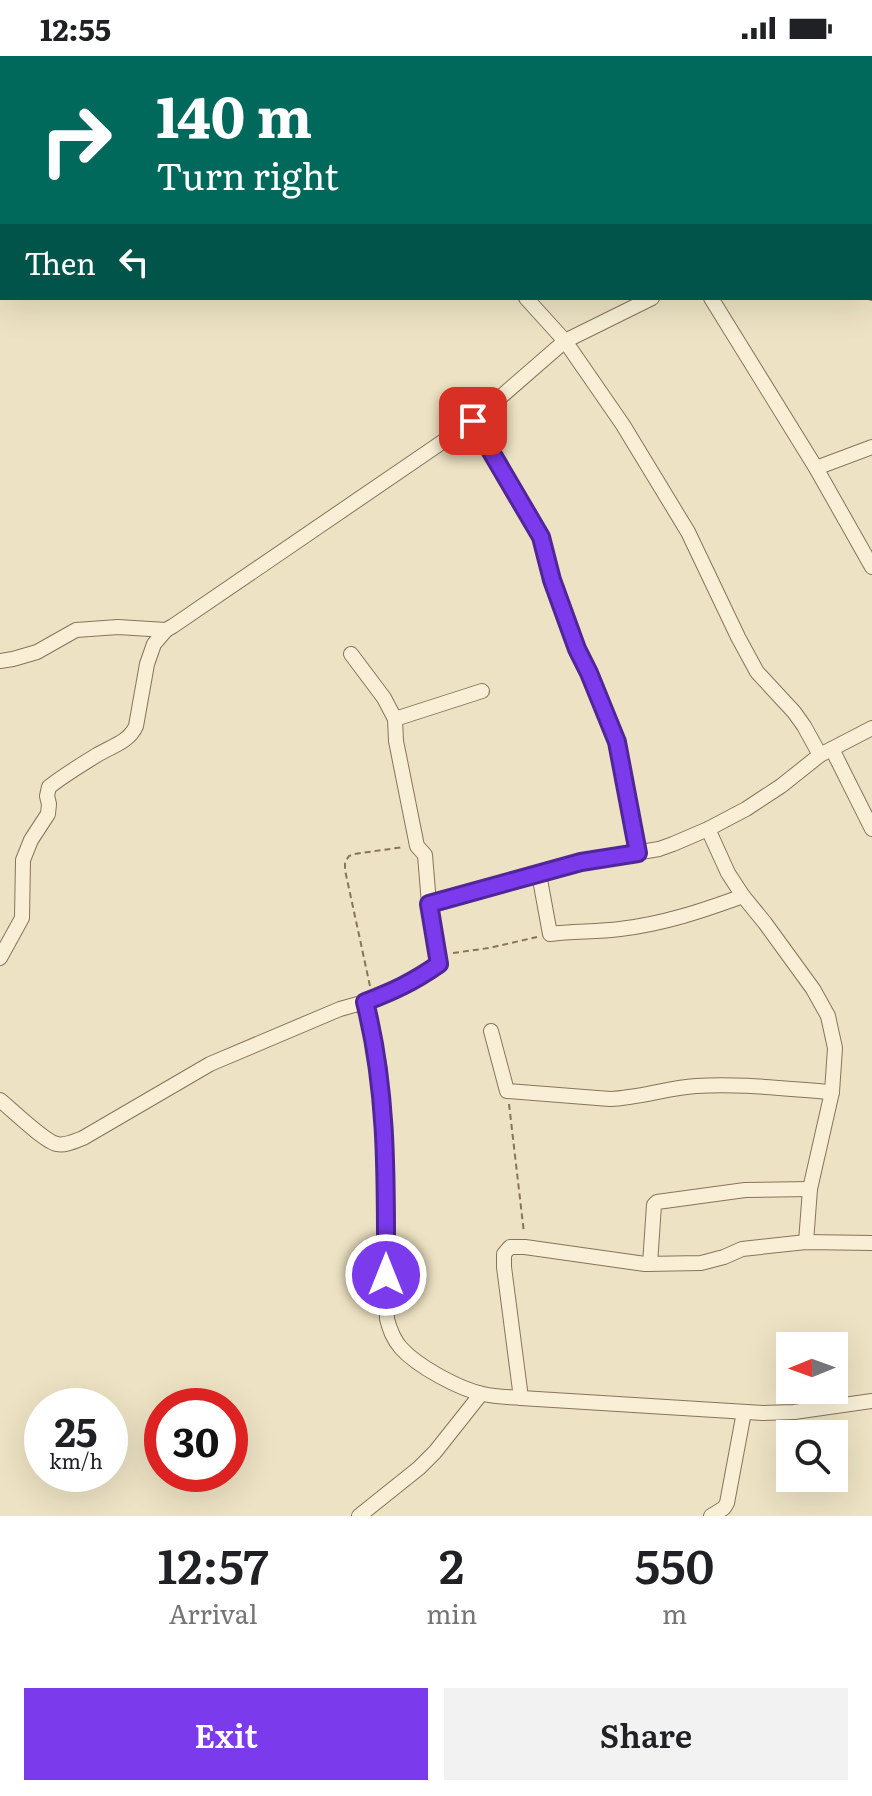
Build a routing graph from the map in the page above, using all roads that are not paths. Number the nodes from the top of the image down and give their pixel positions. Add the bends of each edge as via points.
1 (528, 300) edge
2 (648, 300) edge
3 (712, 300) edge
4 (565, 341) junction
5 (473, 421) junction
6 (872, 447) edge
7 (816, 468) junction
8 (872, 567) edge
9 (166, 630) junction
10 (351, 654) dead end
11 (0, 661) edge
12 (482, 691) dead end
13 (395, 719) junction
14 (872, 728) edge
15 (826, 752) junction
16 (708, 829) junction
17 (872, 829) edge
18 (638, 853) junction
19 (539, 874) junction
20 (743, 896) junction
21 (429, 904) junction
22 (1, 952) edge
23 (369, 1000) junction
24 (491, 1031) dead end
25 (832, 1092) junction
26 (0, 1100) edge
27 (810, 1189) junction
28 (806, 1242) junction
29 (872, 1243) edge
30 (650, 1264) junction
31 (481, 1394) junction
32 (521, 1398) junction
33 (872, 1401) edge
34 (744, 1412) junction
35 (359, 1516) edge
36 (711, 1516) edge

1 - 4 street
2 - 4 street
3 - 7 street
4 - 5 street
4 - 15 street via 688,532 757,672
5 - 9 street
5 - 18 street via 541,537 577,649 617,742
6 - 7 street
7 - 8 street
9 - 11 street via 76,630 37,652
9 - 22 street via 147,664 133,734 49,787 48,814 23,860 22,918
10 - 13 street
12 - 13 street
13 - 21 street via 417,846 425,855
14 - 15 street
15 - 16 street via 746,809
15 - 17 street
16 - 18 street
16 - 20 street
18 - 19 street
19 - 20 street via 550,934 623,929 697,913
19 - 21 street
20 - 25 street via 828,1016 835,1048
21 - 23 street via 439,964 414,982
23 - 26 street via 210,1064 69,1143 48,1140
23 - 31 street via 383,1107 387,1319 392,1336 412,1358
24 - 25 street via 507,1091 610,1099 696,1086
25 - 27 street
27 - 28 street
27 - 30 street via 745,1190 657,1202
28 - 29 street
28 - 30 street via 742,1249 710,1262
30 - 32 street via 510,1247 504,1254
31 - 32 street
31 - 35 street via 435,1452
32 - 34 street
33 - 34 street via 794,1412
34 - 36 street via 727,1503

